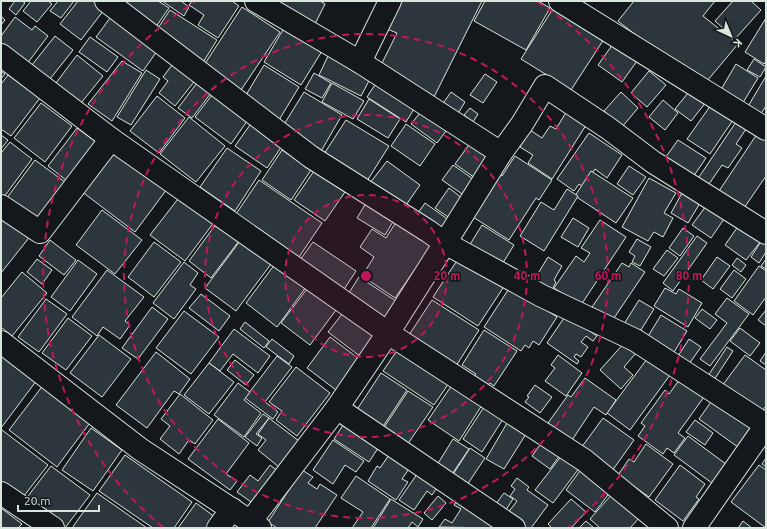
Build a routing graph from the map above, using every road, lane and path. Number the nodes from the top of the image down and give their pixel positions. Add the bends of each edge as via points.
1 (106, 1) edge
2 (256, 1) edge
3 (390, 1) edge
4 (574, 5) edge
5 (1, 55) edge
6 (360, 62) junction
7 (766, 128) edge
8 (111, 139) junction
9 (501, 152) junction
10 (1, 206) edge
11 (766, 233) edge
12 (445, 244) junction
13 (388, 333) junction
14 (1, 342) edge
15 (337, 408) junction
16 (766, 425) edge
17 (1, 493) edge
18 (232, 510) junction
19 (255, 525) edge
20 (658, 525) edge
21 (53, 528) edge
22 (218, 528) edge
23 (514, 528) edge
24 (694, 528) edge

1 - 12 street via 311,157
2 - 6 street
3 - 6 street
4 - 7 street
5 - 8 street
6 - 9 street
8 - 10 street via 40,232
8 - 13 street
9 - 11 street via 545,86 653,162
9 - 12 street
12 - 13 street
12 - 16 street via 542,296 636,340
13 - 15 street
13 - 20 street via 584,460
14 - 18 street via 140,449
15 - 19 street via 307,446
15 - 23 street
16 - 24 street
17 - 21 street
18 - 19 street
18 - 22 street

